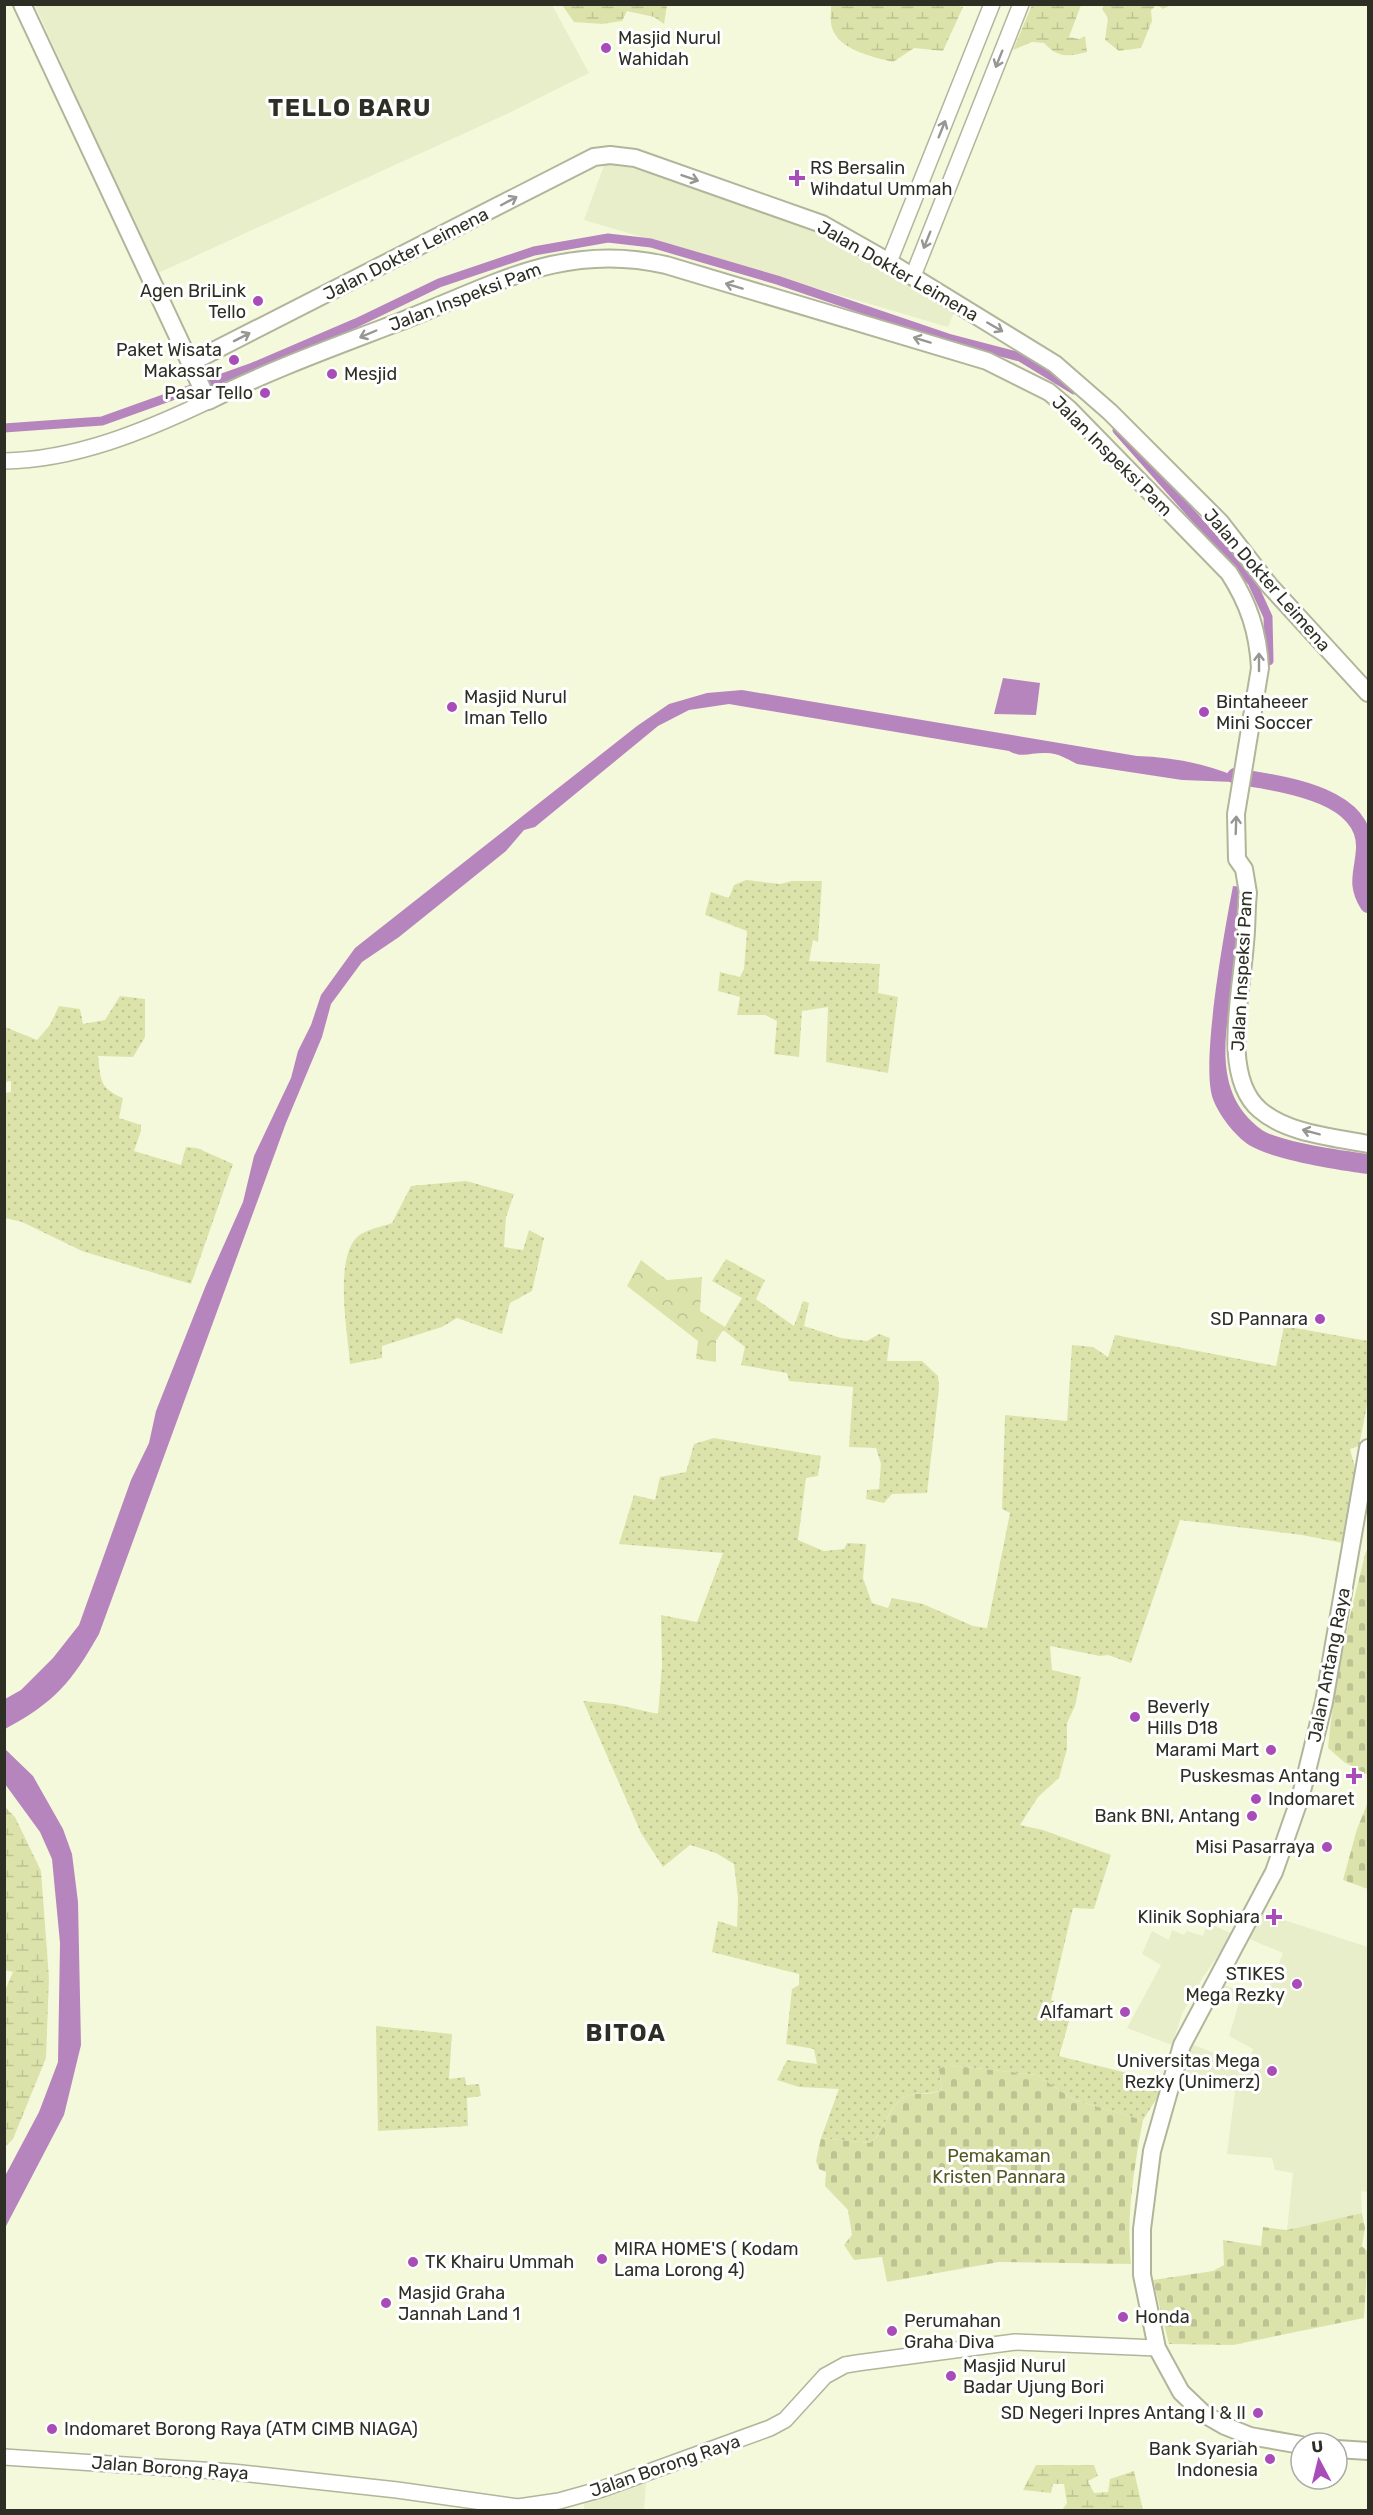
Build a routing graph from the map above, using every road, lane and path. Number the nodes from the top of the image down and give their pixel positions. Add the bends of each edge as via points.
1 (21, 4) edge
2 (992, 4) edge
3 (1021, 4) edge
4 (890, 262) junction
5 (913, 276) junction
6 (200, 378) junction
7 (4, 461) edge
8 (1231, 536) junction
9 (1210, 553) junction
10 (1368, 693) edge
11 (1368, 1144) edge
12 (1368, 1448) edge
13 (1157, 2348) junction
14 (1289, 2443) edge
15 (1349, 2450) edge
16 (1368, 2451) edge
17 (4, 2457) edge

1 - 6 main road
4 -> 2 main road
3 -> 5 main road
4 - 5 main road, Jalan Dokter Leimena
6 -> 4 main road, Jalan Dokter Leimena via 594,157 635,158 730,190 822,224
5 -> 8 main road, Jalan Dokter Leimena via 1074,378
6 - 7 main road via 171,418 48,459
9 -> 6 main road, Jalan Inspeksi Pam via 1069,409 1049,392 1009,370 928,342 643,260 599,257 521,272 294,362
8 - 9 main road
8 - 10 main road, Jalan Dokter Leimena via 1269,585
11 -> 9 main road, Jalan Inspeksi Pam via 1283,1123 1260,1110 1244,1087 1237,1044 1248,893 1244,869 1237,859 1239,792 1260,668 1259,645 1242,594
12 - 13 main road, Jalan Antang Raya via 1324,1702 1301,1795 1274,1872 1244,1934 1185,2037 1152,2151 1142,2229 1142,2275
13 - 14 main road, Jalan Antang Raya via 1181,2392 1204,2414 1250,2436
13 - 17 main road, Jalan Borong Raya via 1015,2342 845,2365 817,2382 779,2424 602,2490 533,2506 232,2472
15 - 16 main road

